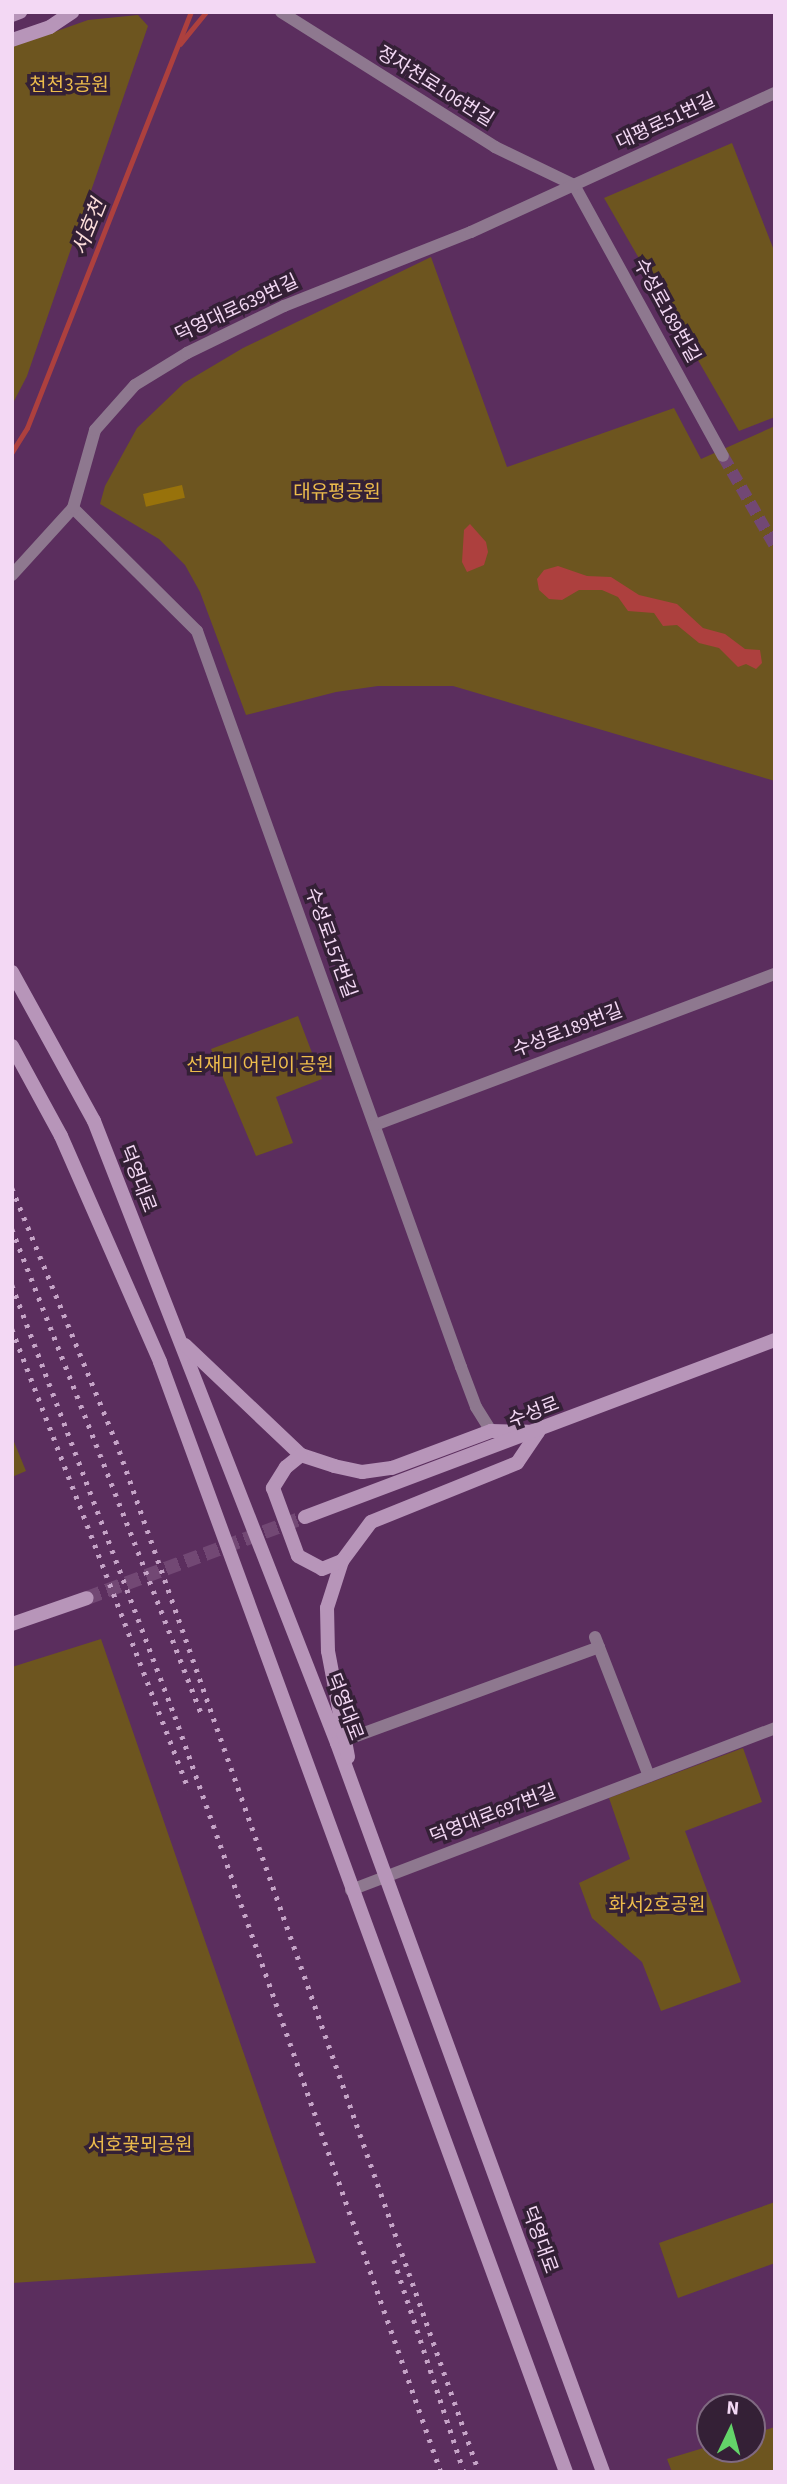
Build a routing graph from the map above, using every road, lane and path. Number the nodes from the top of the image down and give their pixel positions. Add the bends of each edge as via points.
1 (20, 12) edge
2 (72, 12) edge
3 (281, 12) edge
4 (12, 15) edge
5 (12, 40) edge
6 (775, 93) edge
7 (574, 186) junction
8 (723, 456) tunnel mouth
9 (73, 508) junction
10 (12, 575) edge
11 (12, 972) edge
12 (775, 974) edge
13 (12, 1046) edge
14 (375, 1125) junction
15 (180, 1340) junction
16 (775, 1340) edge
17 (491, 1431) junction
18 (538, 1433) junction
19 (301, 1455) junction
20 (305, 1517) tunnel mouth
21 (342, 1561) junction
22 (87, 1598) tunnel mouth
23 (12, 1624) edge
24 (775, 1728) edge
25 (341, 1741) junction
26 (649, 1776) junction
27 (385, 1877) junction
28 (351, 1890) junction
29 (566, 2472) edge
30 (603, 2472) edge

1 - 4 main road
2 - 5 main road via 50,27
3 - 7 street, 정자천로106번길 via 495,148
6 - 7 street, 대평로51번길
7 - 8 street, 수성로189번길
7 - 9 street, 덕영대로639번길 via 284,306 187,353 135,386 95,430
9 - 10 street, 덕영대로639번길
9 - 14 street, 수성로157번길 via 197,631
11 - 15 main road, 덕영대로 via 94,1121
12 - 14 street, 수성로189번길
13 - 28 main road via 61,1136 160,1362 230,1544
14 - 17 street, 수성로157번길 via 472,1397
15 - 19 main road
15 - 25 main road, 덕영대로
16 - 18 main road, 수성로
17 - 18 main road
17 - 19 main road via 392,1468 362,1472
18 - 20 main road, 수성로
18 - 21 main road via 517,1463 370,1522
19 - 21 main road via 286,1467 273,1488 298,1556 322,1569
21 - 25 main road via 327,1608 328,1651
22 - 23 main road
24 - 26 street, 덕영대로697번길
25 - 26 street via 597,1642
25 - 27 main road, 덕영대로
26 - 27 street, 덕영대로697번길
27 - 28 street, 덕영대로697번길
27 - 30 main road, 덕영대로
28 - 29 main road

